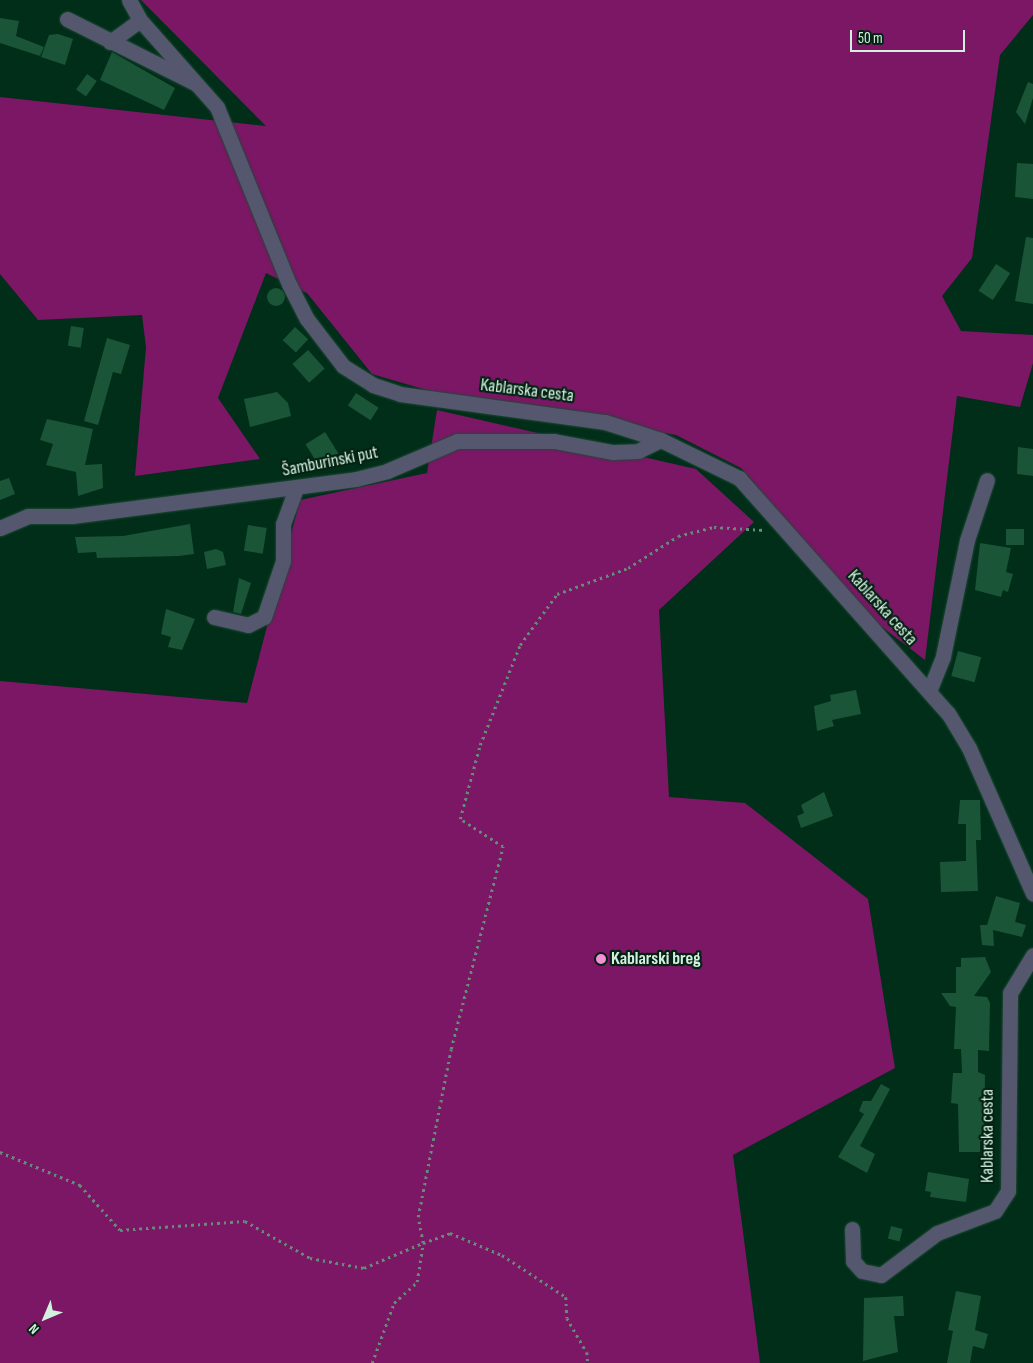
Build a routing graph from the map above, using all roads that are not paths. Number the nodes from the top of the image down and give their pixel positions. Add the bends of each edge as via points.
1 (129, 0) edge
2 (67, 19) dead end
3 (140, 20) junction
4 (110, 42) junction
5 (195, 83) junction
6 (661, 440) junction
7 (987, 480) dead end
8 (296, 489) junction
9 (0, 528) edge
10 (214, 617) dead end
11 (930, 689) junction
12 (1033, 894) edge
13 (1033, 955) edge
14 (852, 1229) dead end

1 - 3 street, Kablarska cesta
2 - 4 street, Kablarska cesta
3 - 4 street
3 - 5 street, Kablarska cesta
4 - 5 street, Kablarska cesta
5 - 6 street, Kablarska cesta via 217,107 307,319 343,366 374,385 400,394 560,414
6 - 8 street, Šamburinski put via 638,450 613,452 554,441 457,441 387,471
6 - 11 street, Kablarska cesta via 739,478 780,519
7 - 11 street, Kablarska cesta via 967,540 943,656
8 - 9 street, Šamburinski put via 222,493 72,516 28,516
8 - 10 street via 282,524 283,561 264,616 248,625
11 - 12 street, Kablarska cesta via 969,748
13 - 14 street, Kablarska cesta via 1010,993 1008,1191 995,1211 937,1233 881,1275 862,1271 853,1261

